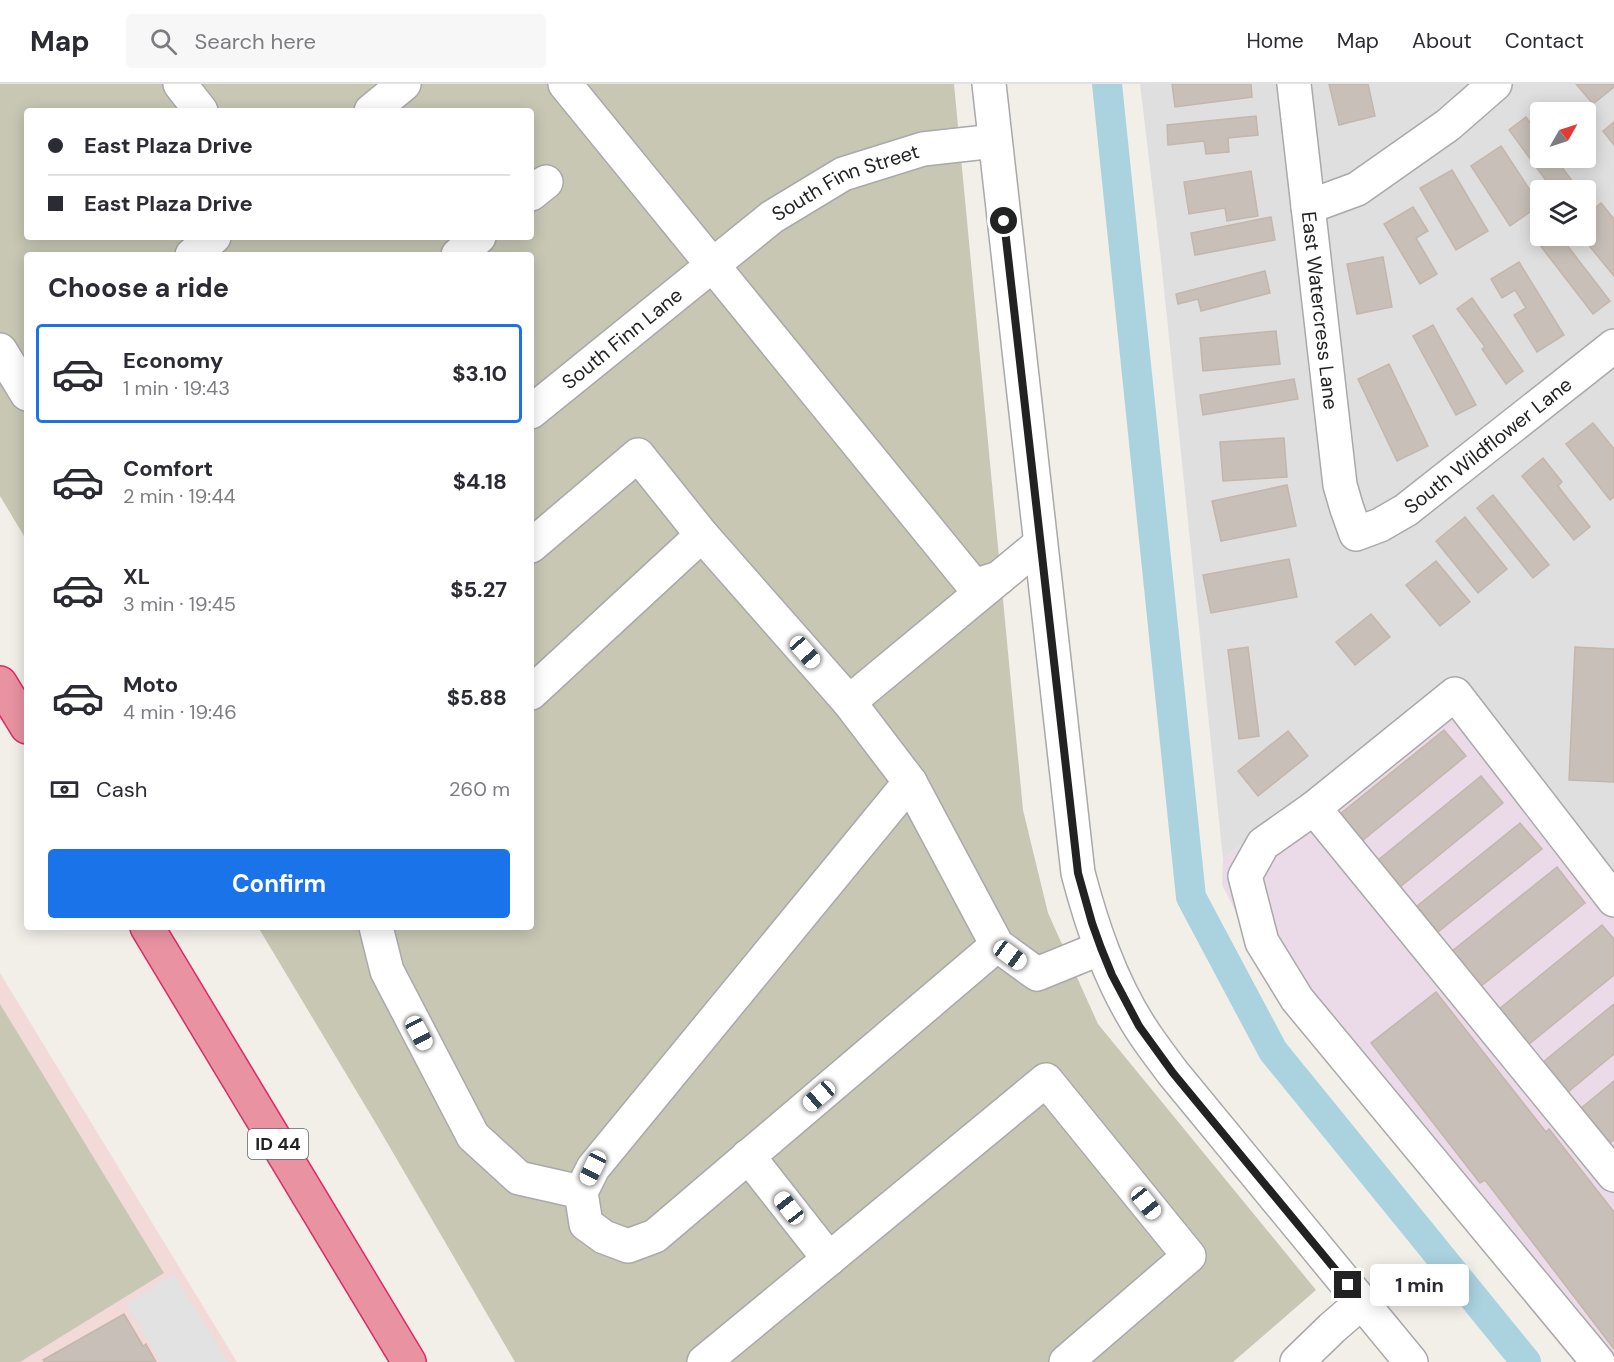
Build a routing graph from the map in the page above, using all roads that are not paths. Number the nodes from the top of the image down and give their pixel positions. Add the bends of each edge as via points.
1 (180, 84) edge
2 (565, 84) edge
3 (989, 84) edge
4 (1294, 84) edge
5 (1495, 84) edge
6 (199, 108) edge
7 (995, 141) junction
8 (1308, 207) junction
9 (210, 240) edge
10 (476, 240) edge
11 (196, 252) edge
12 (462, 252) edge
13 (712, 265) junction
14 (1614, 346) edge
15 (0, 350) edge
16 (24, 388) edge
17 (534, 410) edge
18 (1356, 534) joint
19 (702, 535) junction
20 (534, 543) edge
21 (1040, 544) junction
22 (999, 578) junction
23 (0, 682) edge
24 (534, 690) edge
25 (849, 702) junction
26 (24, 722) edge
27 (910, 782) junction
28 (1314, 808) junction
29 (1614, 900) edge
30 (149, 930) edge
31 (377, 930) edge
32 (997, 945) junction
33 (1101, 948) junction
34 (748, 1156) junction
35 (1614, 1175) edge
36 (581, 1192) junction
37 (830, 1259) junction
38 (1362, 1302) junction
39 (409, 1362) edge
40 (704, 1362) edge
41 (1066, 1362) edge
42 (1297, 1362) edge
43 (1411, 1362) edge
44 (1598, 1362) edge

1 - 6 street
2 - 13 street
3 - 7 street
4 - 8 street, East Watercress Lane
5 - 8 street via 1448,124 1357,189
7 - 13 street, South Finn Street via 922,149 843,174 772,217
7 - 21 street
8 - 18 street, East Watercress Lane via 1340,485
9 - 11 street
10 - 12 street
13 - 17 street, South Finn Lane
13 - 22 street via 974,586
14 - 18 street, South Wildflower Lane via 1406,510
15 - 16 street
19 - 20 street via 638,455
19 - 24 street
19 - 25 street
21 - 22 street
21 - 33 street via 1078,873
22 - 25 street
23 - 26 highway
25 - 27 street
27 - 32 street
27 - 36 street via 593,1168
28 - 29 street via 1455,694
28 - 35 street
28 - 44 street via 1263,844 1245,876 1262,942 1297,999
30 - 39 highway, ID 44
31 - 36 street via 387,972 474,1136 519,1178
32 - 33 street via 1037,974
32 - 34 street
33 - 38 street via 1139,1026 1173,1073
34 - 36 street via 655,1236 628,1246 604,1237 586,1224
34 - 37 street
37 - 40 street
37 - 41 street via 1046,1080 1189,1256
38 - 42 street
38 - 43 street

